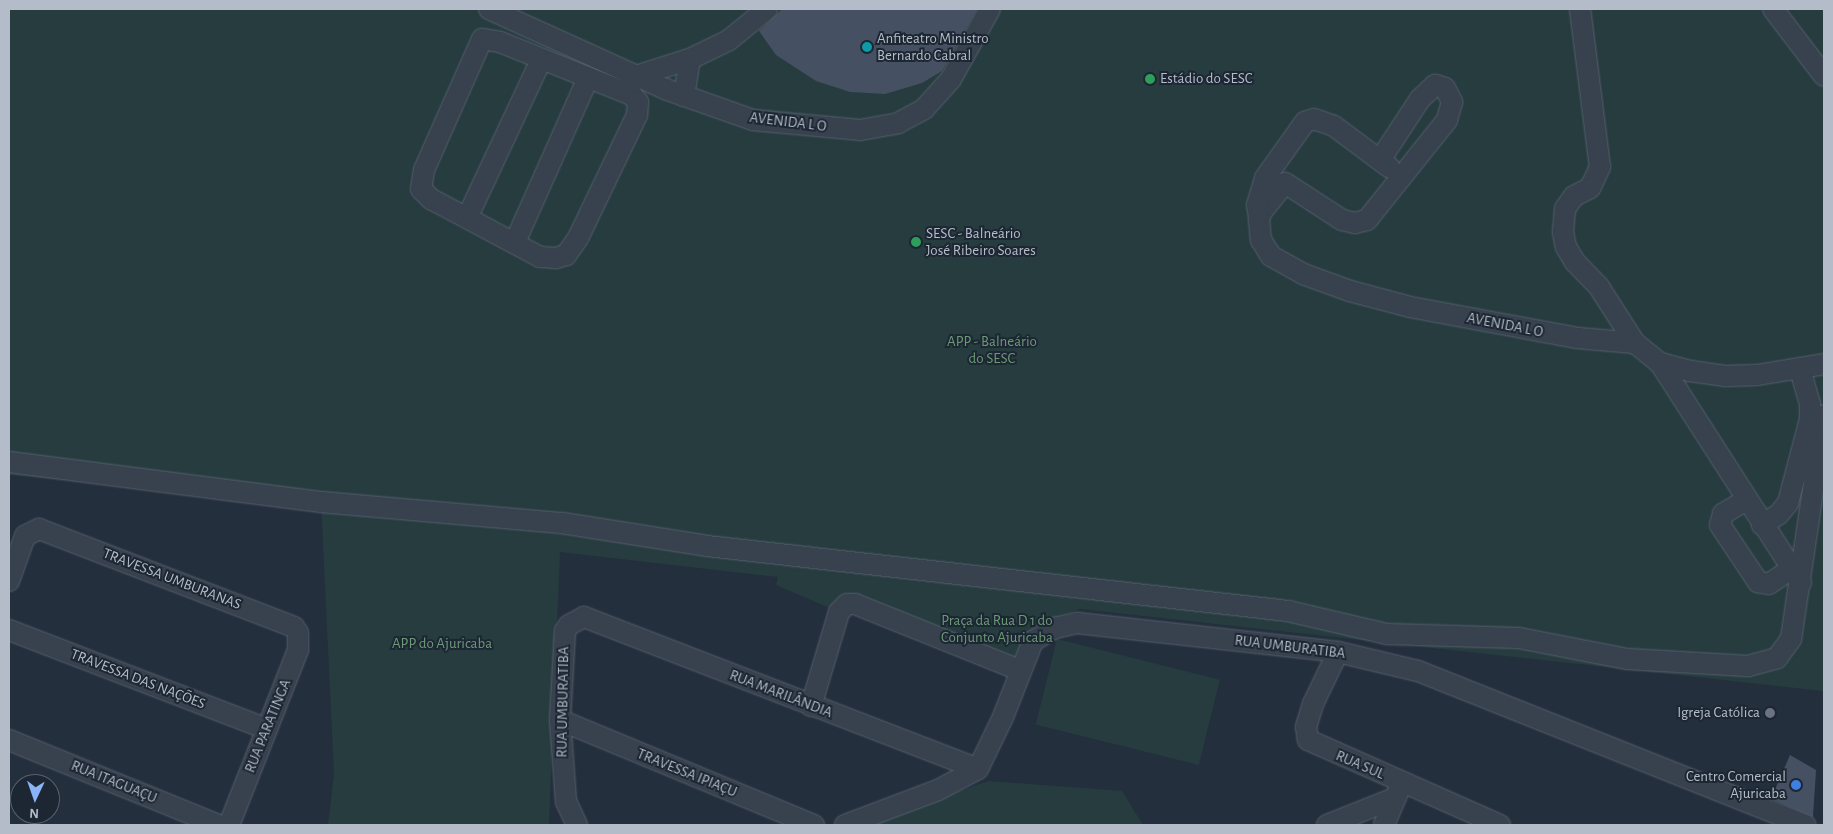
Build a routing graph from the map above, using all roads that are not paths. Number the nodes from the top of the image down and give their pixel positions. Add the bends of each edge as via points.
1 (489, 9) edge
2 (767, 9) edge
3 (990, 9) edge
4 (1580, 9) edge
5 (1773, 9) edge
6 (572, 46) junction
7 (690, 59) junction
8 (541, 60) junction
9 (561, 69) junction
10 (636, 76) junction
11 (1824, 76) edge
12 (588, 78) junction
13 (684, 96) junction
14 (1380, 160) junction
15 (1403, 177) junction
16 (467, 218) junction
17 (1259, 219) junction
18 (515, 242) junction
19 (1635, 344) junction
20 (1660, 363) junction
21 (1824, 364) edge
22 (1800, 368) junction
23 (1815, 389) edge
24 (1824, 416) edge
25 (9, 462) edge
26 (1746, 500) junction
27 (1762, 525) junction
28 (1796, 576) junction
29 (9, 581) edge
30 (584, 617) joint
31 (294, 627) joint
32 (9, 630) edge
33 (1338, 652) junction
34 (1020, 670) junction
35 (811, 706) junction
36 (560, 720) junction
37 (266, 729) junction
38 (9, 740) edge
39 (978, 769) junction
40 (1399, 790) junction
41 (1493, 824) edge
42 (218, 825) edge
43 (229, 825) edge
44 (577, 825) edge
45 (814, 825) edge
46 (845, 825) edge
47 (1326, 825) edge
48 (1384, 825) edge
49 (1805, 825) edge

1 - 6 street, AVENIDA L O
2 - 7 street via 729,40
3 - 13 street, AVENIDA L O via 951,79 924,109 898,123 860,130 753,120
4 - 19 street via 1600,167 1590,188 1574,196 1565,209 1566,247 1575,262 1599,287
5 - 11 street
6 - 9 street
6 - 10 street, AVENIDA L O
7 - 10 street
7 - 13 street
8 - 9 street
8 - 16 street
8 - 16 street via 500,42 482,39 424,170 422,189 431,198
9 - 12 street
10 - 13 street, AVENIDA L O
12 - 18 street
12 - 18 street via 632,95 638,102 637,115 578,238 566,255 540,257
14 - 15 street, AVENIDA L O
14 - 15 street via 1420,99 1434,85 1445,88 1452,102 1447,120
14 - 17 street, AVENIDA L O via 1334,126 1314,119 1305,122 1265,178 1257,205
15 - 17 street via 1367,220 1355,223 1342,220 1285,183
16 - 18 street
17 - 19 street, AVENIDA L O via 1261,240 1271,256 1303,274 1350,291 1410,307 1568,337
19 - 20 street
20 - 22 street via 1726,376
20 - 26 street
21 - 22 street
22 - 23 street
23 - 27 street via 1788,502 1779,514
24 - 28 street
25 - 28 street via 321,502 562,524 707,546 1288,611 1386,634 1527,639 1627,659 1732,666 1765,664 1785,651 1791,639
26 - 27 street
26 - 28 street via 1723,514 1720,526 1758,582 1769,584
27 - 28 street
29 - 31 street, TRAVESSA UMBURANAS via 25,536 39,529
30 - 35 street, RUA MARILÂNDIA
30 - 36 street, RUA UMBURATIBA via 565,631
31 - 37 street, RUA PARATINGA via 298,633 298,650
32 - 37 street, TRAVESSA DAS NAÇÕES
33 - 34 street, RUA UMBURATIBA via 1077,623 1055,628 1033,641
33 - 40 street, RUA SUL via 1313,704 1306,727 1308,740
33 - 49 street, RUA UMBURATIBA via 1418,671
34 - 35 street via 855,604 847,604 839,612
34 - 39 street, RUA UMBURATIBA via 1003,717
35 - 39 street, RUA MARILÂNDIA
36 - 44 street, RUA UMBURATIBA via 566,801
36 - 45 street, TRAVESSA IPIAÇU
37 - 43 street, RUA PARATINGA
38 - 42 street, RUA ITAGUAÇU
39 - 46 street via 938,790
40 - 41 street, RUA SUL
40 - 47 street, RUA SUL
40 - 48 street

